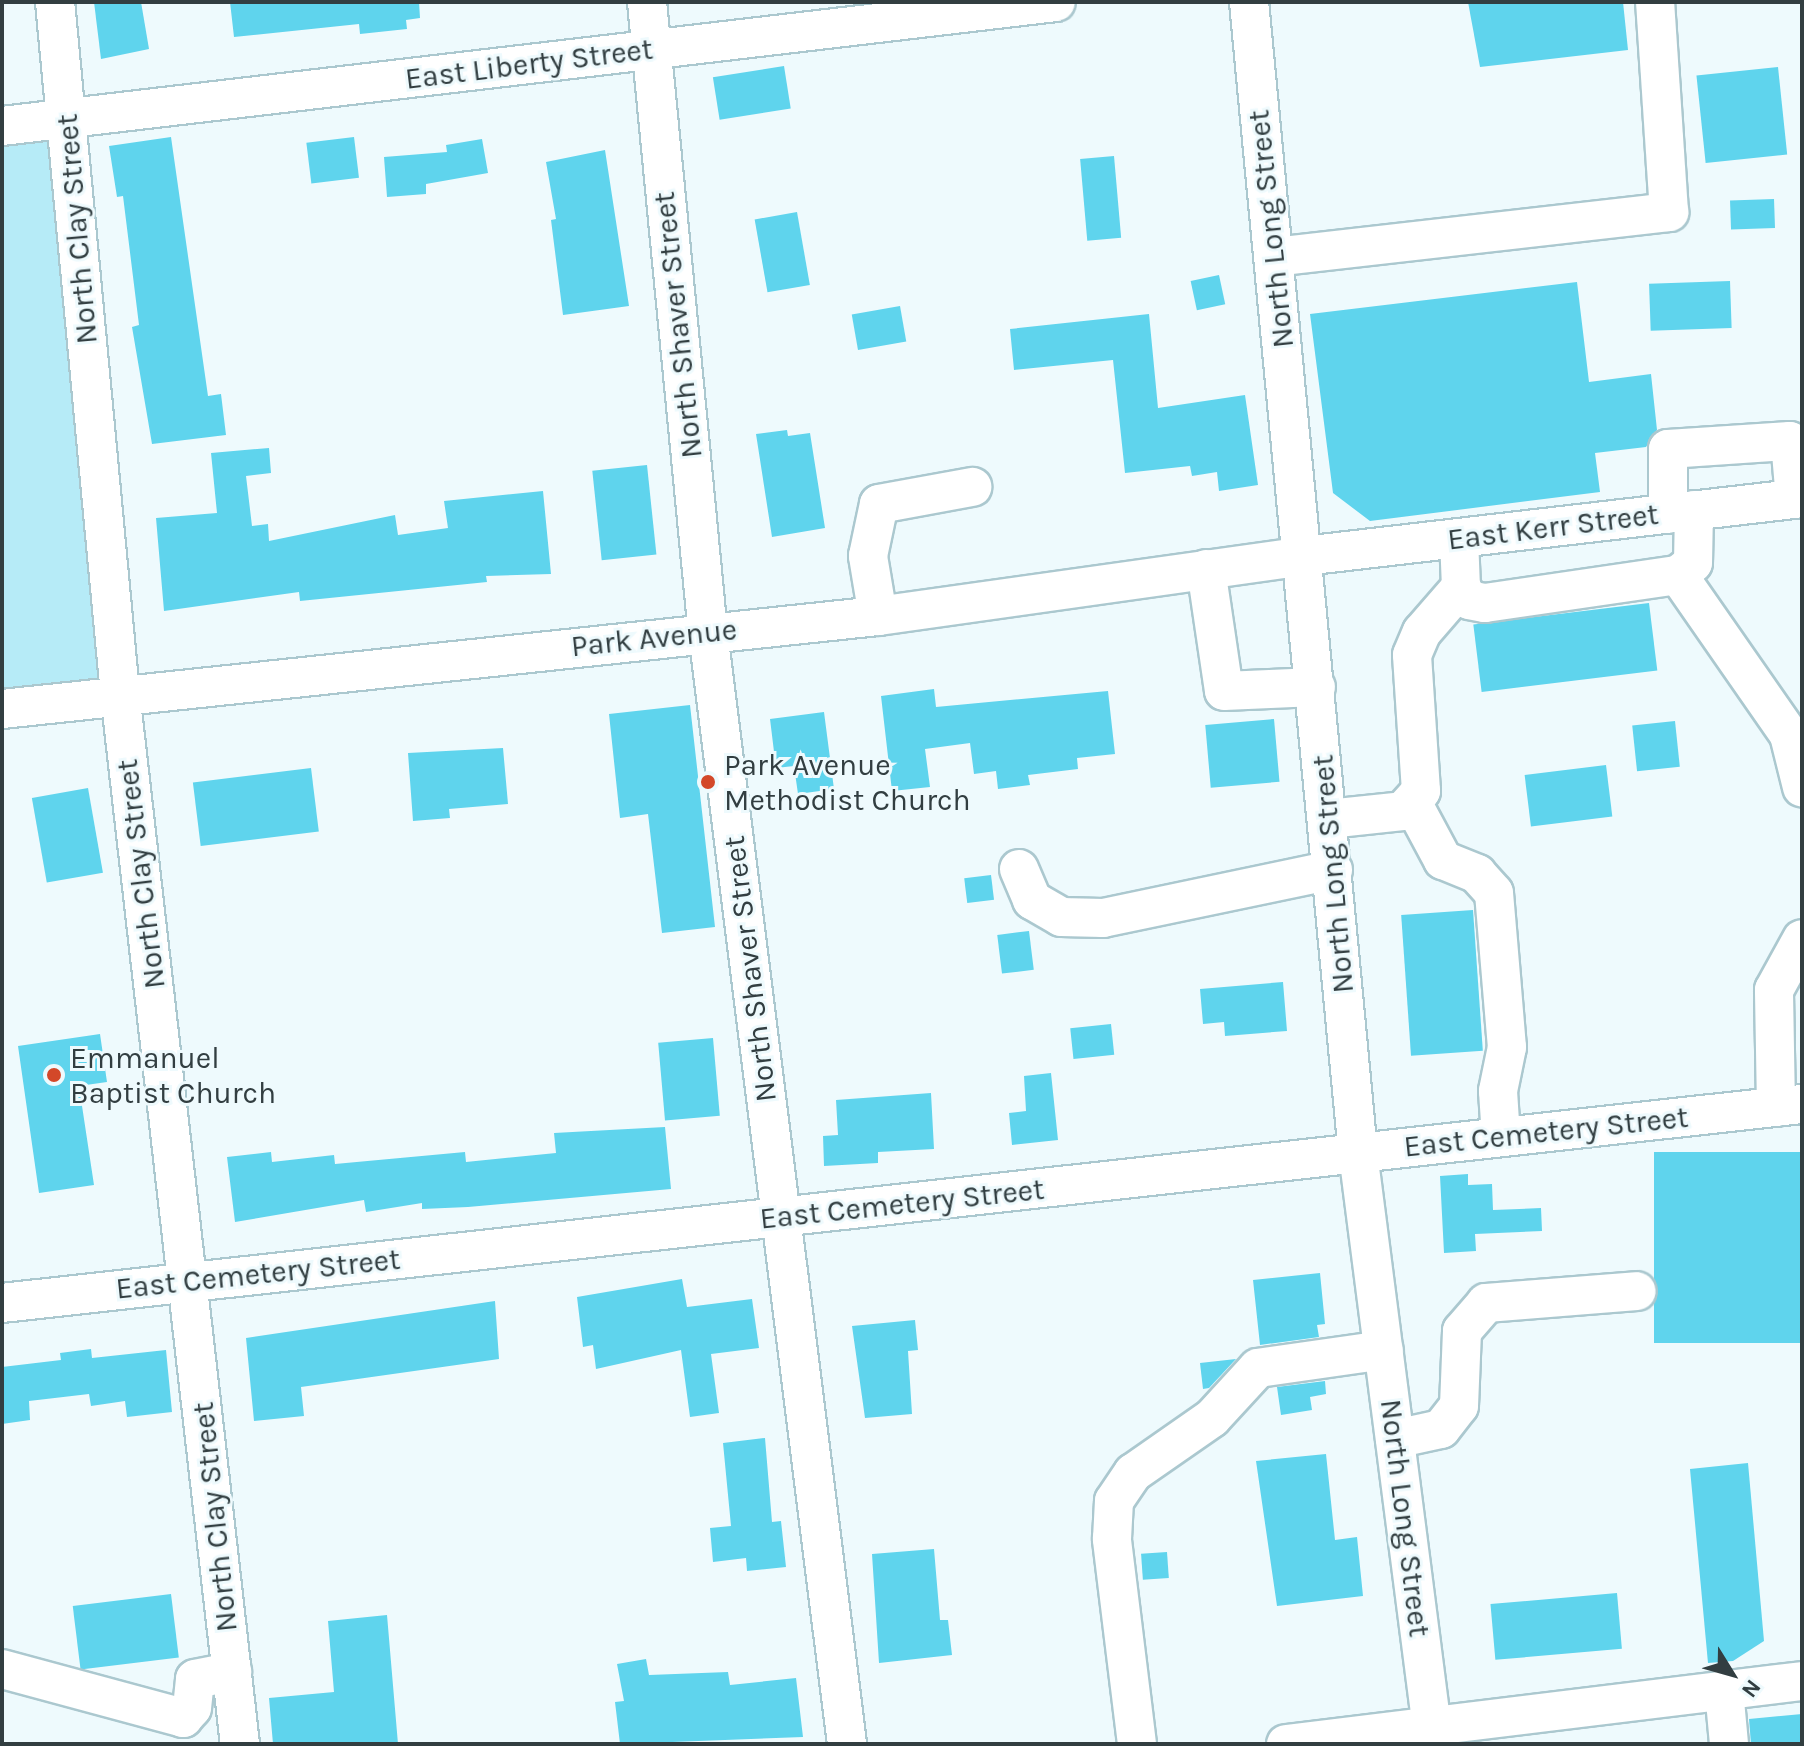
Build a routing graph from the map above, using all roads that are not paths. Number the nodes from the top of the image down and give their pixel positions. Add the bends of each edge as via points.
1 (55, 2) edge
2 (647, 2) edge
3 (1056, 2) edge
4 (1249, 2) edge
5 (1655, 2) edge
6 (809, 16) edge
7 (652, 50) junction
8 (67, 118) junction
9 (2, 126) edge
10 (1274, 257) junction
11 (972, 487) dead end
12 (1799, 498) edge
13 (1681, 512) junction
14 (1459, 538) junction
15 (1304, 556) junction
16 (1206, 569) junction
17 (1678, 575) junction
18 (1461, 587) junction
19 (878, 616) junction
20 (708, 633) junction
21 (1316, 687) junction
22 (120, 693) junction
23 (2, 709) edge
24 (1802, 787) edge
25 (1413, 804) junction
26 (1328, 819) junction
27 (1019, 869) dead end
28 (1333, 870) junction
29 (1802, 939) edge
30 (1789, 1106) edge
31 (1501, 1137) junction
32 (1358, 1153) junction
33 (779, 1218) junction
34 (189, 1280) junction
35 (1637, 1291) dead end
36 (2, 1303) edge
37 (1384, 1350) junction
38 (1395, 1439) junction
39 (2, 1669) edge
40 (232, 1672) junction
41 (1802, 1681) edge
42 (1724, 1690) junction
43 (1433, 1735) edge
44 (240, 1744) edge
45 (847, 1744) edge
46 (1137, 1744) edge
47 (1286, 1744) edge
48 (1729, 1744) edge

1 - 8 street, North Clay Street
2 - 7 street, North Shaver Street
3 - 6 street, East Liberty Street
4 - 10 street, North Long Street
5 - 10 street via 1669,212
6 - 7 street, East Liberty Street
7 - 8 street, East Liberty Street
7 - 20 street, North Shaver Street
8 - 9 street, East Liberty Street
8 - 22 street, North Clay Street
10 - 15 street, North Long Street
11 - 19 street via 879,504 868,556
12 - 13 street, East Kerr Street
12 - 13 street via 1790,441 1668,449
13 - 14 street, East Kerr Street
13 - 17 street via 1696,548 1693,563
14 - 15 street, East Kerr Street
14 - 18 street
15 - 16 street, Park Avenue
15 - 21 street, North Long Street
16 - 19 street, Park Avenue
16 - 21 street via 1224,691
17 - 18 street via 1485,603 1469,600
17 - 24 street via 1789,735
18 - 25 street via 1422,632 1412,655 1421,791
19 - 20 street, Park Avenue
20 - 22 street, Park Avenue
20 - 33 street, North Shaver Street
21 - 26 street, North Long Street
22 - 23 street, Park Avenue
22 - 34 street, North Clay Street
25 - 26 street via 1403,811
25 - 31 street via 1443,860 1477,874 1494,893 1507,1047 1498,1091
26 - 28 street, North Long Street
27 - 28 street via 1032,900 1061,917 1103,918
28 - 32 street, North Long Street
29 - 30 street via 1774,990
30 - 31 street, East Cemetery Street
31 - 32 street, East Cemetery Street
32 - 33 street, East Cemetery Street
32 - 37 street, North Long Street
33 - 34 street, East Cemetery Street
33 - 45 street, North Shaver Street
34 - 36 street, East Cemetery Street
34 - 40 street, North Clay Street
35 - 38 street via 1486,1303 1462,1331 1459,1406 1441,1429
37 - 38 street, North Long Street
37 - 46 street via 1258,1368 1212,1418 1133,1473 1114,1501 1112,1539
38 - 43 street, North Long Street
39 - 40 street via 183,1718 192,1708 195,1679
40 - 44 street, North Clay Street
41 - 42 street
42 - 43 street
42 - 48 street
43 - 47 street

